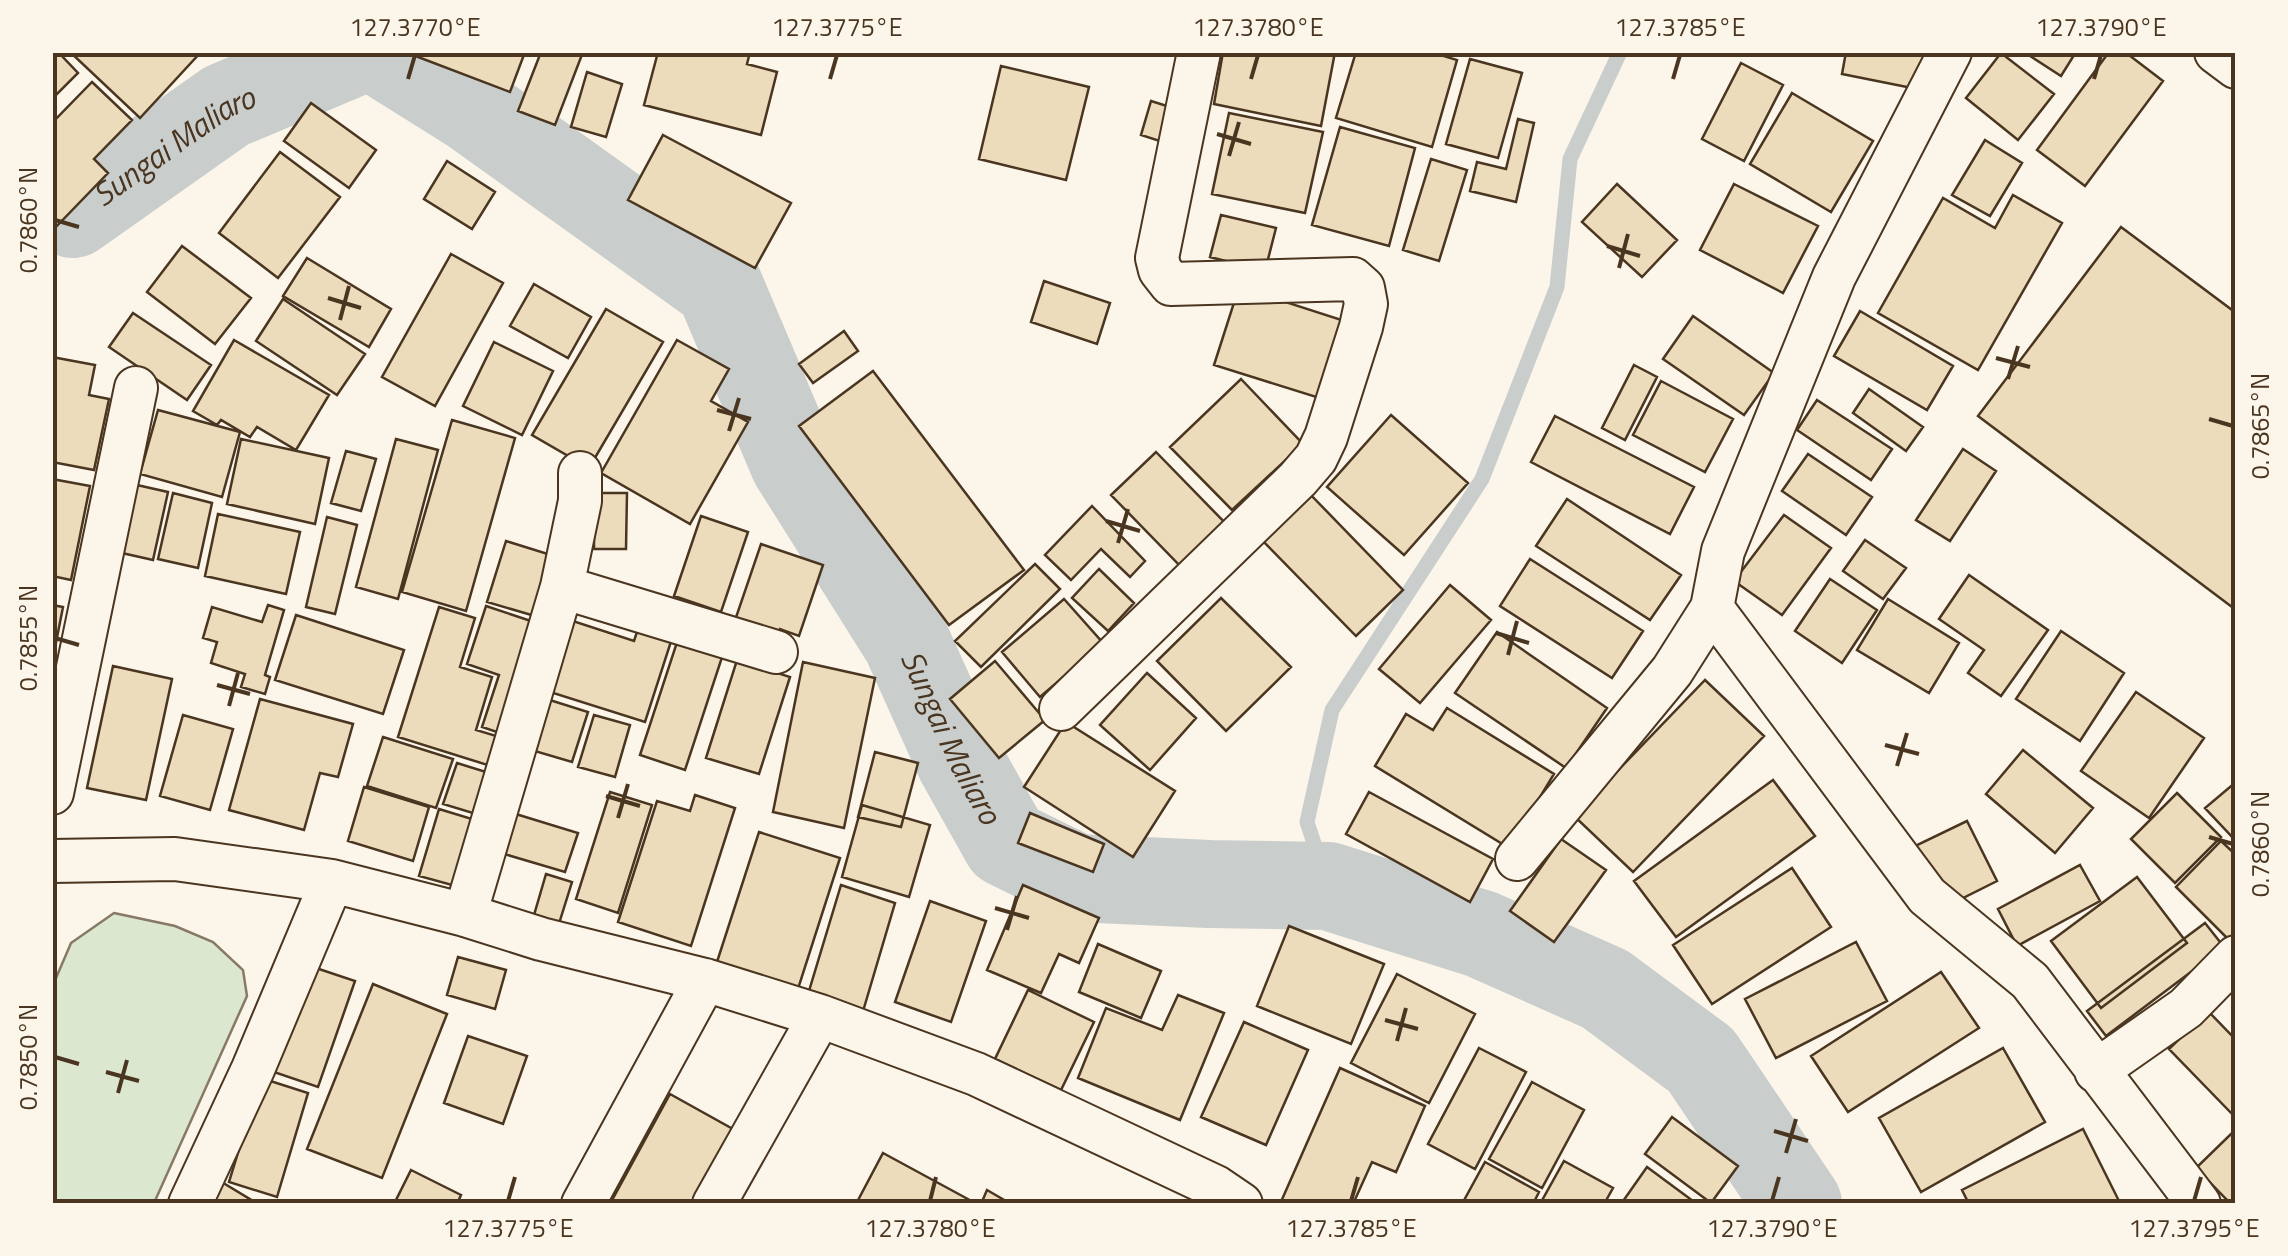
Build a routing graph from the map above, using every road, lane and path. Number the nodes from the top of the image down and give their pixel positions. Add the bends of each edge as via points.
1 (1199, 52) edge
2 (1950, 52) edge
3 (2216, 52) edge
4 (2236, 67) edge
5 (136, 388) dead end
6 (580, 474) dead end
7 (562, 587) junction
8 (1712, 608) junction
9 (776, 652) dead end
10 (1062, 708) dead end
11 (52, 793) edge
12 (1517, 859) dead end
13 (52, 861) edge
14 (332, 881) junction
15 (464, 915) junction
16 (2236, 958) edge
17 (704, 980) junction
18 (820, 1016) junction
19 (2096, 1070) junction
20 (1221, 1198) edge
21 (190, 1204) edge
22 (582, 1204) edge
23 (714, 1204) edge
24 (2199, 1204) edge

1 - 10 street via 1157,258 1160,270 1172,284 1353,279 1363,288 1364,315 1316,458
2 - 8 street via 1834,277 1723,551
3 - 4 street
5 - 11 street
6 - 7 street
7 - 9 street
7 - 15 street
8 - 12 street via 1672,671
8 - 19 street via 1927,896 2030,981
13 - 14 street via 175,859
14 - 15 street
14 - 21 street
15 - 17 street
16 - 19 street via 2186,1008
17 - 18 street
17 - 22 street
18 - 20 street via 976,1074
18 - 23 street
19 - 24 street

